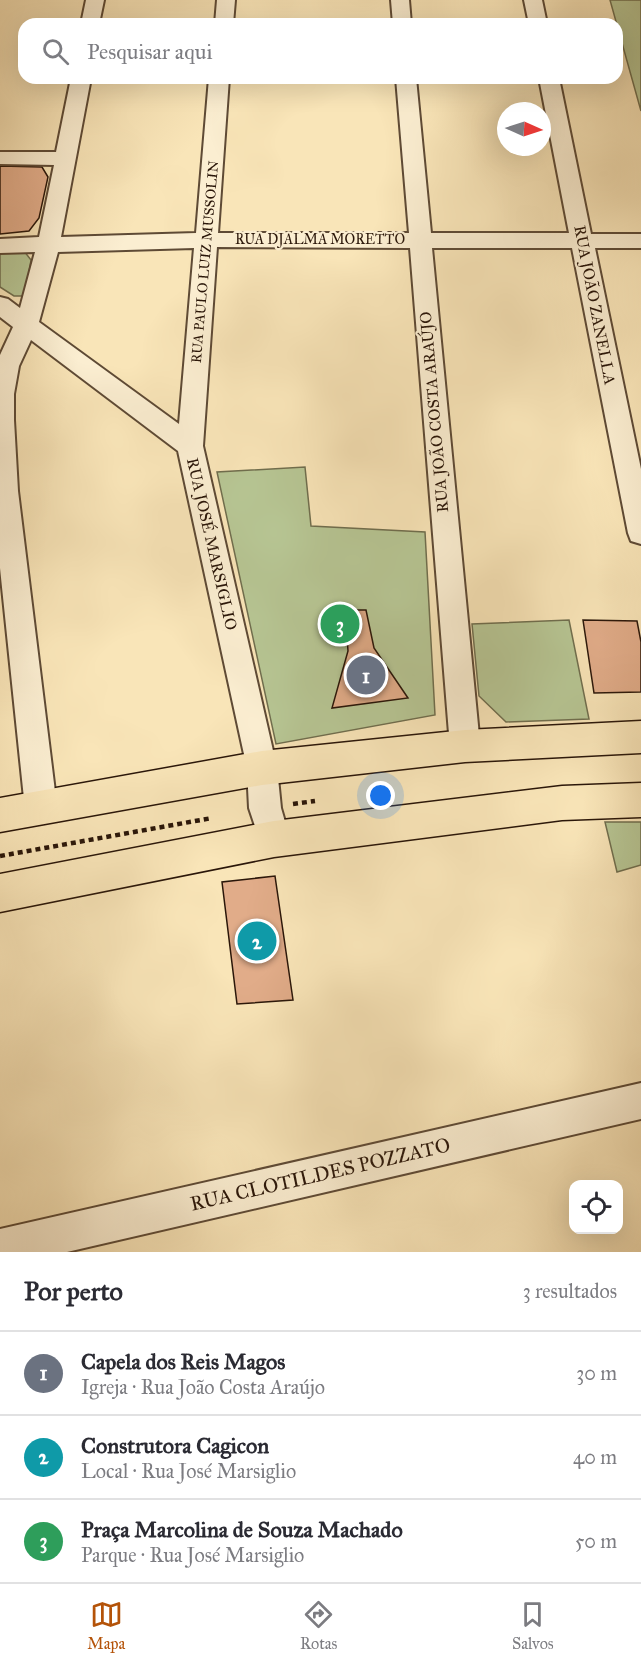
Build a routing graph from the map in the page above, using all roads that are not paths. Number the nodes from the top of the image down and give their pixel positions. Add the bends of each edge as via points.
1 (94, 0) edge
2 (226, 0) edge
3 (400, 0) edge
4 (533, 0) edge
5 (91, 18) edge
6 (224, 18) edge
7 (402, 18) edge
8 (537, 18) edge
9 (80, 84) edge
10 (219, 84) edge
11 (406, 84) edge
12 (550, 84) edge
13 (0, 158) edge
14 (66, 159) junction
15 (418, 239) junction
16 (207, 240) junction
17 (583, 242) junction
18 (641, 242) edge
19 (49, 244) junction
20 (0, 246) edge
21 (0, 305) edge
22 (27, 323) junction
23 (190, 446) junction
24 (641, 533) edge
25 (641, 737) edge
26 (465, 746) junction
27 (262, 768) junction
28 (641, 800) edge
29 (41, 808) junction
30 (0, 814) edge
31 (274, 839) junction
32 (0, 892) edge
33 (641, 1101) edge
34 (0, 1248) edge

1 - 5 street
2 - 6 street
3 - 7 street
4 - 8 street
9 - 14 street
10 - 16 street, RUA PAULO LUIZ MUSSOLIN
11 - 15 street, RUA JOÃO COSTA ARAÚJO
12 - 17 street, RUA JOÃO ZANELLA
13 - 14 street
14 - 19 street
15 - 16 street, RUA DJALMA MORETTO
15 - 17 street, RUA DJALMA MORETTO
15 - 26 street, RUA JOÃO COSTA ARAÚJO
16 - 19 street, RUA DJALMA MORETTO
16 - 23 street, RUA PAULO LUIZ MUSSOLIN
17 - 18 street, RUA DJALMA MORETTO
17 - 24 street, RUA JOÃO ZANELLA
19 - 20 street, RUA DJALMA MORETTO
19 - 22 street
21 - 22 street, RUA JOSÉ MARSIGLIO
22 - 23 street, RUA JOSÉ MARSIGLIO
22 - 29 street via 8,366 1,420 5,491
23 - 27 street, RUA JOSÉ MARSIGLIO
25 - 26 main road
26 - 27 main road
27 - 29 main road
27 - 31 street, RUA JOSÉ MARSIGLIO via 265,808
28 - 31 main road via 550,804
29 - 30 main road
31 - 32 main road
33 - 34 street, RUA CLOTILDES POZZATO

